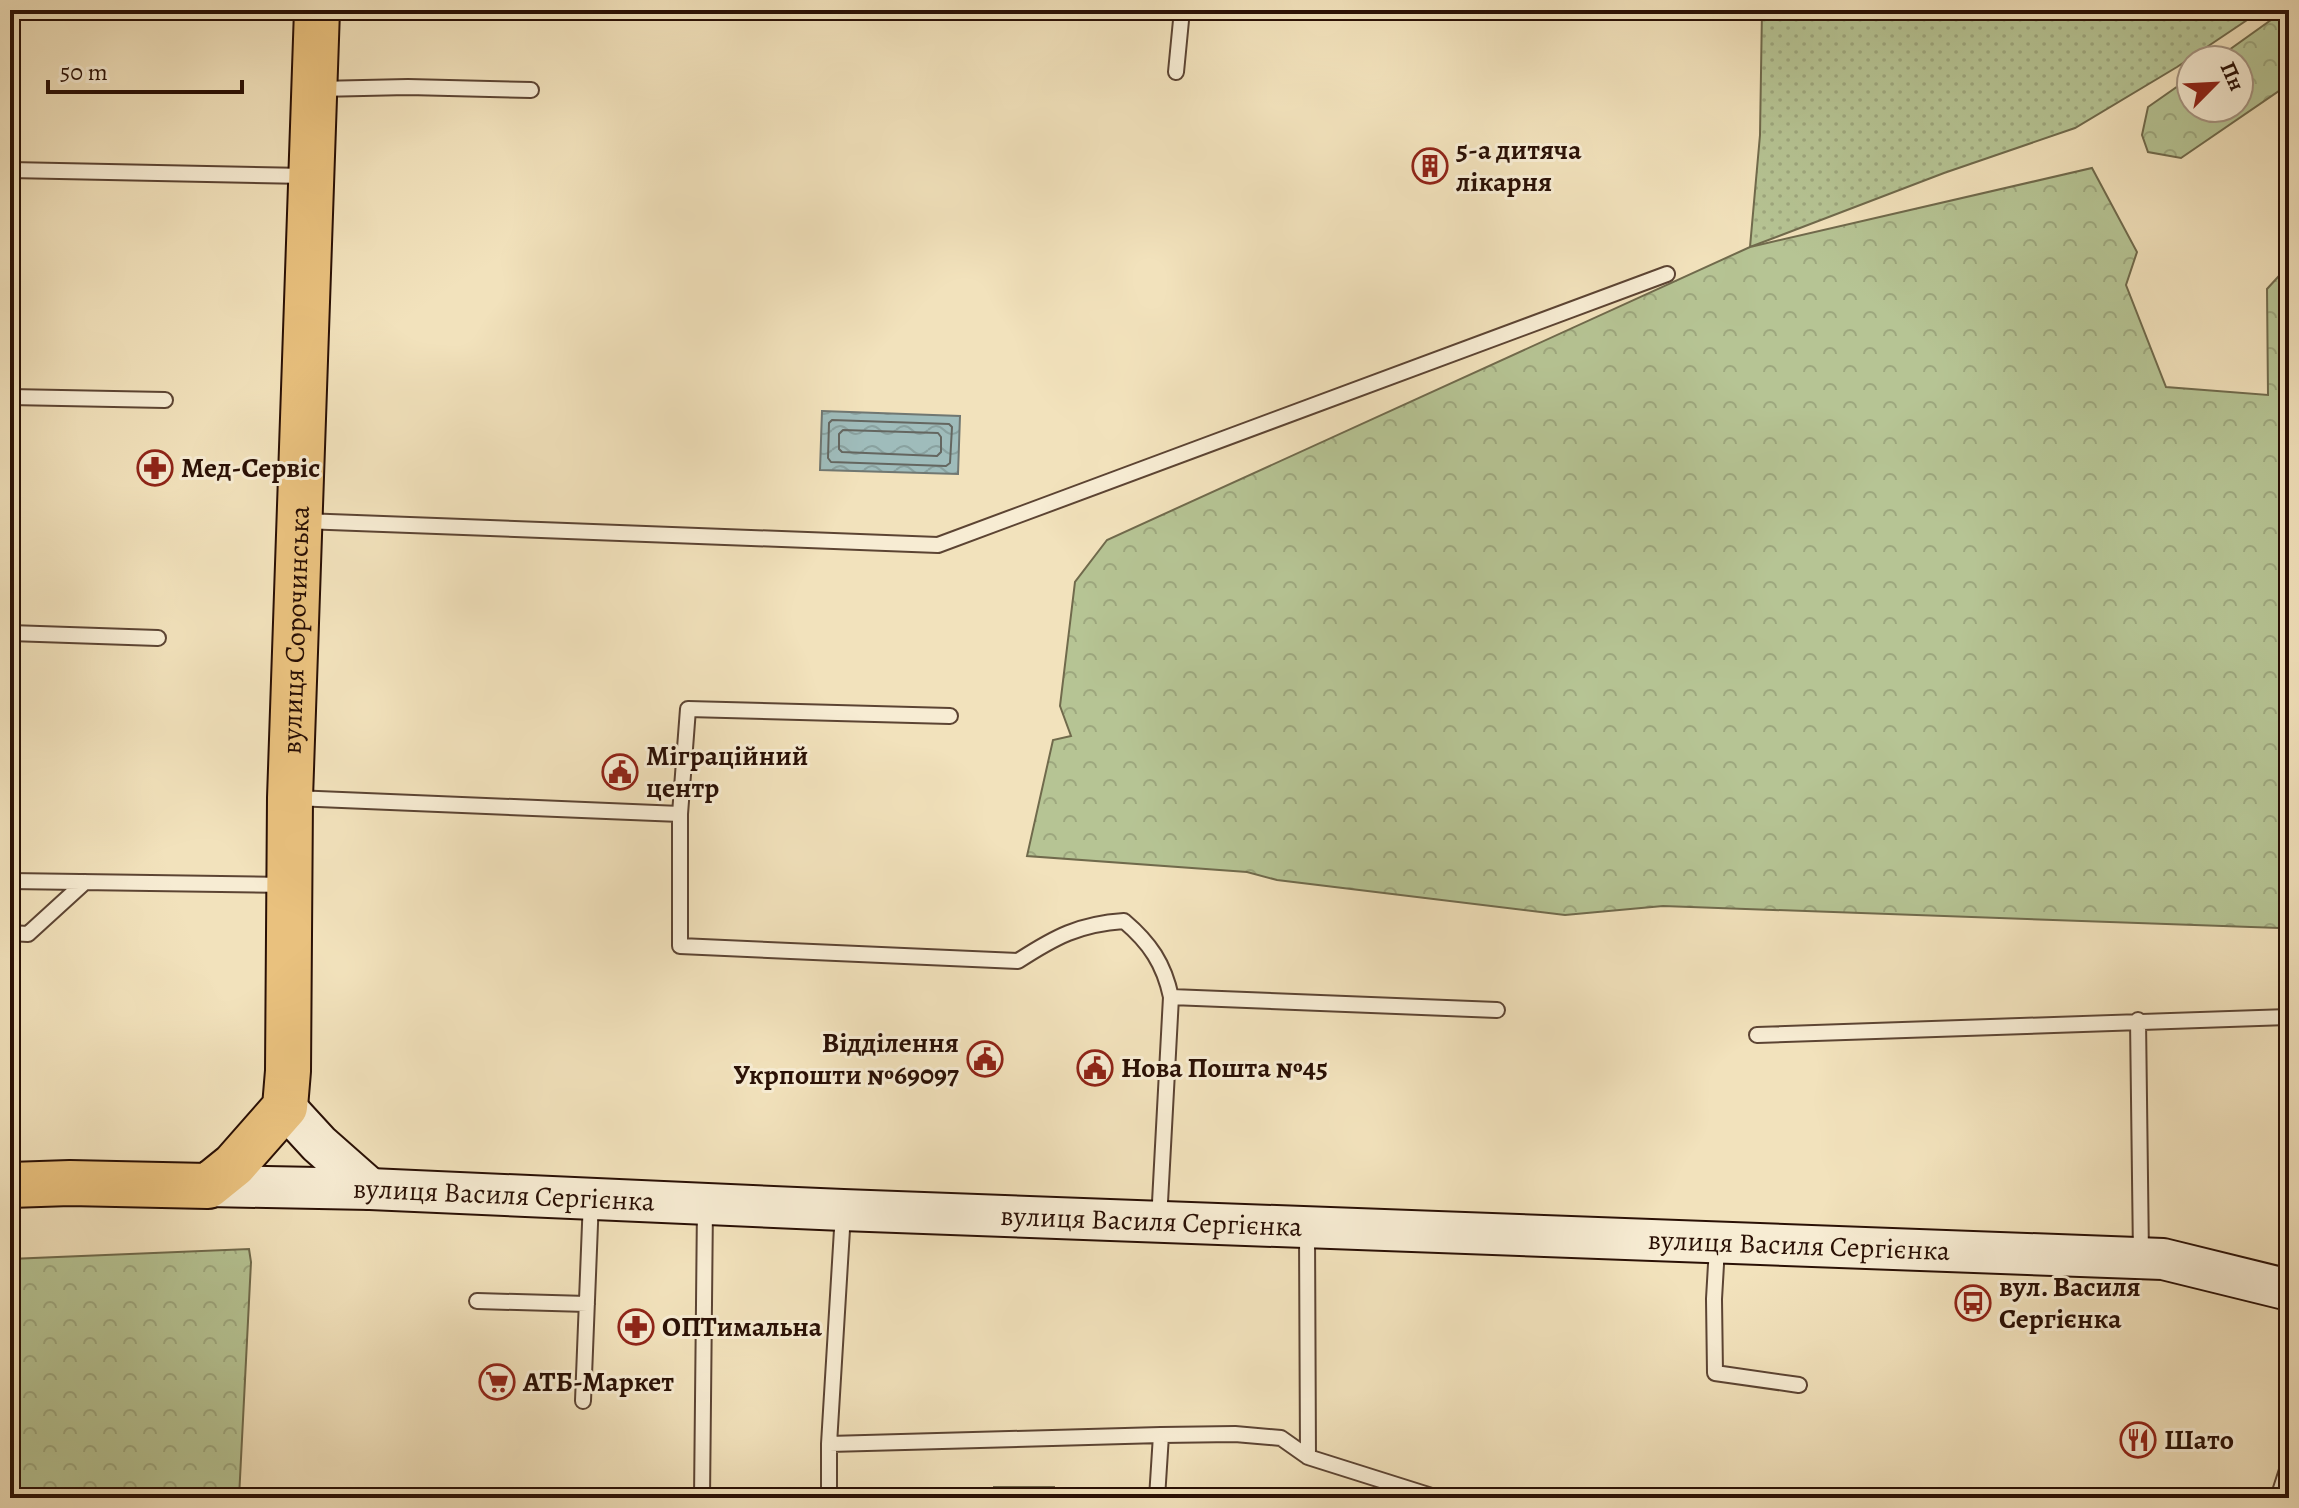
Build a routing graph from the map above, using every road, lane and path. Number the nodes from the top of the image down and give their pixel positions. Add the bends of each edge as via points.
1 (317, 10) edge
2 (1182, 10) edge
3 (1176, 72) dead end
4 (314, 89) junction
5 (531, 90) dead end
6 (10, 170) edge
7 (312, 176) junction
8 (1667, 274) dead end
9 (10, 397) edge
10 (165, 400) dead end
11 (298, 521) junction
12 (10, 633) edge
13 (158, 638) dead end
14 (950, 716) dead end
15 (290, 798) junction
16 (680, 814) junction
17 (10, 881) edge
18 (85, 882) junction
19 (290, 885) junction
20 (10, 933) edge
21 (1171, 997) junction
22 (1497, 1010) dead end
23 (2289, 1017) edge
24 (2138, 1020) junction
25 (1757, 1035) dead end
26 (285, 1107) junction
27 (10, 1185) edge
28 (208, 1186) junction
29 (370, 1189) junction
30 (591, 1199) junction
31 (705, 1203) junction
32 (843, 1210) junction
33 (1159, 1222) junction
34 (1307, 1227) junction
35 (1718, 1242) junction
36 (2142, 1258) junction
37 (2289, 1290) edge
38 (477, 1301) dead end
39 (587, 1304) junction
40 (1799, 1385) dead end
41 (583, 1401) dead end
42 (1161, 1435) junction
43 (829, 1444) junction
44 (1308, 1457) junction
45 (2289, 1464) edge
46 (702, 1498) edge
47 (829, 1498) edge
48 (1157, 1498) edge
49 (1438, 1498) edge
50 (2278, 1498) edge

1 - 4 main road, вулиця Сорочинська
2 - 3 lane
4 - 5 lane
4 - 7 main road, вулиця Сорочинська
6 - 7 lane
7 - 11 main road, вулиця Сорочинська
8 - 11 lane via 938,545
9 - 10 lane
11 - 15 main road, вулиця Сорочинська
12 - 13 lane
14 - 16 lane via 688,709
15 - 16 lane
15 - 19 main road, вулиця Сорочинська
16 - 21 lane via 680,946 1018,961 1094,923 1124,921 1155,953
17 - 18 lane
18 - 19 lane
18 - 20 lane via 28,934
19 - 26 main road, вулиця Сорочинська
21 - 22 lane
21 - 33 lane
23 - 24 lane
24 - 25 lane
24 - 36 lane
26 - 28 main road
26 - 29 main road
27 - 28 main road, вулиця Василя Сергієнка
28 - 29 main road, вулиця Василя Сергієнка
29 - 30 main road, вулиця Василя Сергієнка
30 - 31 main road, вулиця Василя Сергієнка
30 - 39 lane
31 - 32 main road, вулиця Василя Сергієнка
31 - 46 lane
32 - 33 main road, вулиця Василя Сергієнка
32 - 43 lane
33 - 34 main road, вулиця Василя Сергієнка
34 - 35 main road, вулиця Василя Сергієнка
34 - 44 lane
35 - 36 main road, вулиця Василя Сергієнка
35 - 40 lane via 1715,1373
36 - 37 main road, вулиця Василя Сергієнка
38 - 39 lane
39 - 41 lane
42 - 43 lane
42 - 44 lane via 1281,1438
42 - 48 lane
43 - 47 lane
44 - 49 lane
45 - 50 lane

